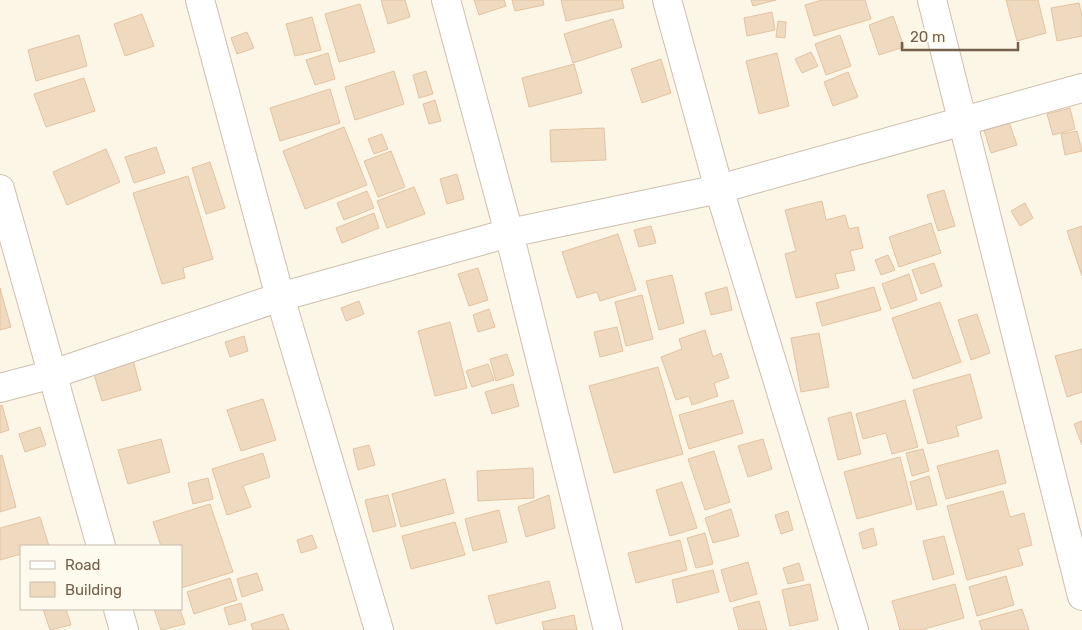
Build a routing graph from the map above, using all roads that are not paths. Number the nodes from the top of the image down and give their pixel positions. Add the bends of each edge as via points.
1 (200, 0) edge
2 (446, 0) edge
3 (667, 0) edge
4 (932, 0) edge
5 (1082, 88) edge
6 (963, 121) junction
7 (0, 189) edge
8 (719, 189) junction
9 (509, 233) junction
10 (280, 297) junction
11 (53, 374) junction
12 (0, 388) edge
13 (101, 545) edge
14 (1082, 596) edge
15 (118, 610) edge
16 (124, 630) edge
17 (379, 630) edge
18 (608, 630) edge
19 (854, 630) edge

1 - 10 street
2 - 9 street
3 - 8 street
4 - 6 street
5 - 6 street
6 - 8 street
6 - 14 street
7 - 11 street
8 - 9 street
8 - 19 street
9 - 10 street
9 - 18 street
10 - 11 street
10 - 17 street
11 - 12 street
11 - 13 street
15 - 16 street

